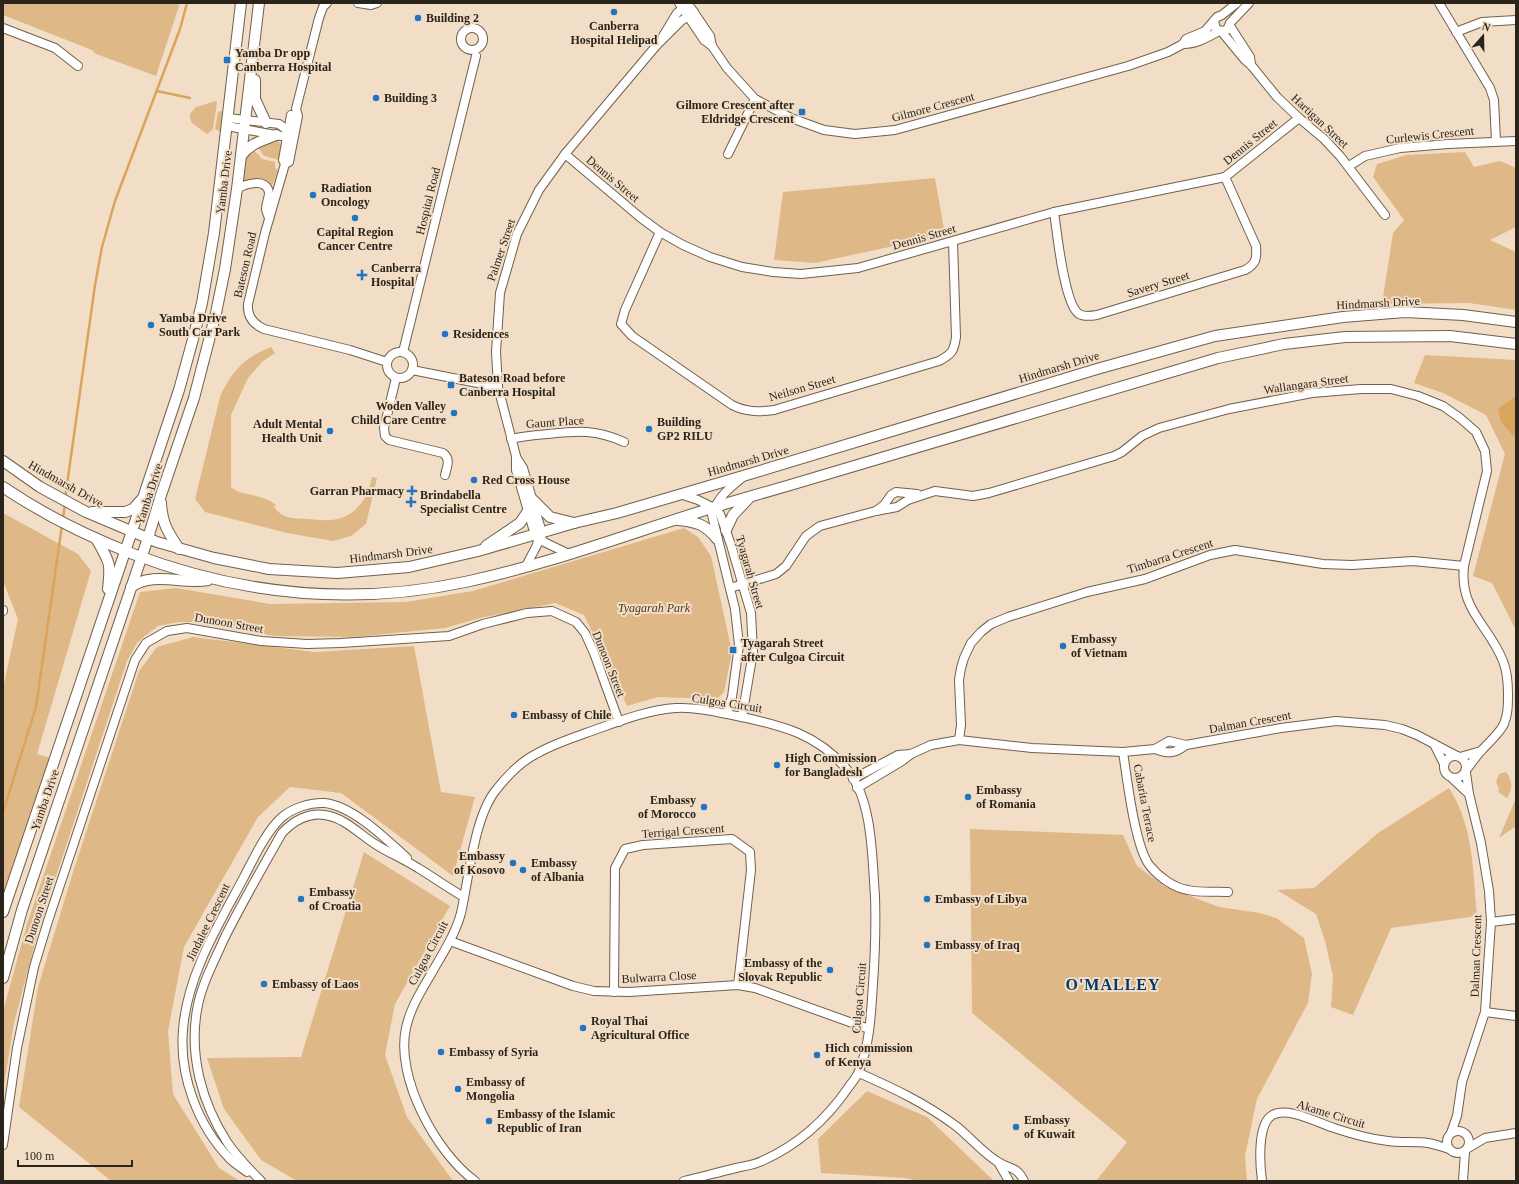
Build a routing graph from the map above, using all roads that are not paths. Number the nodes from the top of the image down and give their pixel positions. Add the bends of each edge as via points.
1 (241, 3) edge
2 (259, 3) edge
3 (327, 3) edge
4 (358, 3) edge
5 (377, 3) edge
6 (1249, 3) edge
7 (1439, 3) edge
8 (684, 4) edge
9 (1238, 6) edge
10 (691, 14) junction
11 (1222, 15) junction
12 (1516, 20) edge
13 (1214, 21) junction
14 (1230, 24) junction
15 (3, 28) edge
16 (1220, 31) junction
17 (1456, 32) junction
18 (1184, 44) junction
19 (656, 46) junction
20 (479, 47) junction
21 (469, 49) junction
22 (476, 56) junction
23 (252, 61) junction
24 (1251, 65) junction
25 (78, 66) dead end
26 (755, 99) junction
27 (294, 112) junction
28 (1298, 118) junction
29 (227, 122) junction
30 (266, 123) junction
31 (279, 124) junction
32 (244, 125) junction
33 (276, 135) junction
34 (289, 135) junction
35 (1496, 141) junction
36 (1516, 141) edge
37 (565, 154) junction
38 (728, 154) dead end
39 (241, 156) junction
40 (1349, 166) junction
41 (1225, 177) junction
42 (237, 189) junction
43 (1054, 212) junction
44 (1385, 215) dead end
45 (269, 218) junction
46 (660, 232) junction
47 (953, 242) junction
48 (1516, 322) edge
49 (1516, 344) edge
50 (403, 352) junction
51 (387, 362) junction
52 (412, 370) junction
53 (396, 378) junction
54 (498, 387) junction
55 (511, 439) junction
56 (624, 442) dead end
57 (516, 456) junction
58 (3, 461) edge
59 (444, 475) dead end
60 (743, 476) junction
61 (3, 487) edge
62 (680, 494) junction
63 (921, 494) junction
64 (161, 495) junction
65 (750, 497) junction
66 (142, 498) junction
67 (532, 499) junction
68 (714, 508) junction
69 (82, 511) junction
70 (528, 511) junction
71 (876, 511) junction
72 (676, 519) junction
73 (574, 523) junction
74 (726, 530) junction
75 (132, 531) junction
76 (538, 534) junction
77 (148, 538) junction
78 (718, 539) junction
79 (97, 540) junction
80 (179, 549) junction
81 (125, 551) junction
82 (478, 551) junction
83 (569, 554) junction
84 (141, 557) junction
85 (526, 566) junction
86 (1464, 566) junction
87 (213, 579) junction
88 (742, 584) junction
89 (131, 587) junction
90 (730, 588) junction
91 (106, 607) junction
92 (727, 714) junction
93 (742, 717) junction
94 (618, 722) junction
95 (959, 740) junction
96 (1434, 744) junction
97 (1186, 745) junction
98 (1155, 749) junction
99 (1481, 751) junction
100 (1123, 752) junction
101 (911, 754) junction
102 (1459, 756) junction
103 (1444, 764) junction
104 (1466, 771) junction
105 (853, 779) junction
106 (1453, 779) junction
107 (857, 788) junction
108 (1469, 794) junction
109 (418, 868) junction
110 (1228, 892) dead end
111 (464, 897) junction
112 (3, 912) edge
113 (1516, 919) edge
114 (1490, 922) junction
115 (450, 941) junction
116 (3, 978) edge
117 (738, 985) junction
118 (614, 992) junction
119 (1485, 1012) junction
120 (1516, 1016) edge
121 (869, 1029) junction
122 (859, 1073) junction
123 (1457, 1116) junction
124 (1516, 1133) edge
125 (1465, 1134) junction
126 (1449, 1136) junction
127 (1485, 1138) junction
128 (1428, 1143) junction
129 (3, 1145) edge
130 (1466, 1149) junction
131 (1452, 1151) junction
132 (998, 1162) junction
133 (1463, 1167) junction
134 (260, 1181) edge
135 (475, 1181) edge
136 (684, 1181) edge
137 (1009, 1181) edge
138 (1024, 1181) edge
139 (1262, 1181) edge
140 (1463, 1181) edge

1 - 29 main road, Yamba Drive
2 - 23 main road, Yamba Drive
3 - 27 street via 323,6 319,18
4 - 5 street
6 - 9 street
7 - 17 street
8 - 10 street, Gilmore Crescent
8 - 19 street, Palmer Street
9 - 11 street
9 - 14 street
10 - 19 street, Palmer Street
10 - 26 street, Gilmore Crescent via 710,36 712,46 727,68
11 - 13 street
11 - 14 street via 1228,17
12 - 17 street via 1482,22
13 - 16 street via 1215,27
13 - 18 street, Gilmore Crescent via 1205,31 1186,39
14 - 16 street via 1227,30
14 - 24 street, Hartigan Street via 1250,57
15 - 25 street via 55,48
16 - 18 street, Gilmore Crescent via 1205,39
16 - 24 street, Hartigan Street
17 - 35 street via 1490,88 1494,100
18 - 26 street, Gilmore Crescent via 1128,66 895,130 855,134 824,130 791,118
19 - 37 street, Palmer Street
20 - 21 street
20 - 21 street, Hospital Road via 483,41 483,34 478,29 471,28 464,31 461,38 463,45
20 - 22 street, Hospital Road
21 - 22 street, Hospital Road
22 - 50 street, Hospital Road
23 - 30 main road via 256,69 255,99
23 - 32 main road, Yamba Drive
24 - 28 street, Hartigan Street
26 - 38 street
27 - 31 street
27 - 34 street via 298,116
28 - 40 street, Hartigan Street via 1324,138
28 - 41 street, Dennis Street
29 - 32 street
29 - 66 main road, Yamba Drive via 214,233 202,303 179,390
30 - 31 street
30 - 32 street
31 - 34 street
32 - 33 street
32 - 39 main road, Yamba Drive
33 - 34 street
33 - 39 main road via 254,143 246,148
34 - 45 street, Bateson Road via 289,162 285,164
35 - 36 street, Curlewis Crescent
35 - 40 street, Curlewis Crescent via 1400,148 1365,156
37 - 46 street, Dennis Street
37 - 54 street, Palmer Street via 539,190 517,234 502,282 496,352
39 - 42 main road, Yamba Drive
40 - 44 street, Hartigan Street
41 - 43 street, Dennis Street
41 - 43 street, Savery Street via 1256,246 1257,257 1253,266 1097,315 1078,314 1072,306 1067,293
42 - 45 street via 255,183 265,186 269,194 266,208
42 - 64 main road, Yamba Drive via 225,269 209,345
43 - 47 street, Dennis Street
45 - 51 street, Bateson Road via 248,304 248,314 253,321 264,329 350,350
46 - 47 street, Dennis Street via 710,257 773,272 800,274 858,268
46 - 47 street, Neilson Street via 621,324 632,336 732,405 758,412 781,408 949,356 956,337
48 - 60 main road, Hindmarsh Drive via 1463,314 1405,312 1342,317 1216,336
49 - 65 main road via 1450,336 1345,337 1284,344 1218,358
50 - 51 street via 395,353
50 - 52 street via 410,357
51 - 53 street via 389,373
52 - 53 street via 404,377
52 - 54 street
53 - 59 street via 384,428 385,436 389,440 443,453 448,459
54 - 55 street, Palmer Street
55 - 56 street, Gaunt Place via 582,431
55 - 57 street, Palmer Street
57 - 67 street, Palmer Street via 523,468
57 - 70 street, Palmer Street via 516,470
58 - 69 main road, Hindmarsh Drive
60 - 62 main road, Hindmarsh Drive
60 - 68 street via 724,493
61 - 79 main road via 49,516
62 - 68 street
62 - 73 main road, Hindmarsh Drive
63 - 71 street, Wallangara Street via 897,507
63 - 71 street, Wallangara Street via 896,492
63 - 86 street, Wallangara Street via 935,491 973,496 989,493 1114,456 1142,436 1159,428 1229,409 1312,393 1391,389 1443,406 1476,432 1485,451 1487,471
64 - 77 main road, Yamba Drive
64 - 80 main road via 162,517
65 - 68 main road
65 - 74 main road via 733,515
66 - 69 main road via 134,509 125,512
66 - 75 main road, Yamba Drive
67 - 73 main road via 550,516
67 - 76 street, Palmer Street via 540,526
68 - 72 main road
68 - 74 street, Tyagarah Street via 720,514
68 - 78 street, Tyagarah Street via 712,515
69 - 75 main road, Hindmarsh Drive
70 - 76 street, Palmer Street via 533,528
70 - 82 main road via 520,523
71 - 88 street, Wallangara Street via 820,526 806,536 786,566 776,574
72 - 78 main road via 703,524
72 - 83 main road
73 - 76 main road, Hindmarsh Drive
74 - 88 street, Tyagarah Street
75 - 77 main road, Hindmarsh Drive
75 - 81 main road, Yamba Drive
76 - 82 main road, Hindmarsh Drive
76 - 83 street, Palmer Street via 544,542
76 - 85 street, Palmer Street via 537,545
77 - 80 main road, Hindmarsh Drive
77 - 84 main road, Yamba Drive
78 - 90 street, Tyagarah Street
79 - 81 main road
79 - 91 main road via 109,562
80 - 82 main road, Hindmarsh Drive via 269,569 337,573 409,567
81 - 84 main road
81 - 91 main road, Yamba Drive
83 - 85 main road
84 - 87 main road via 172,569
84 - 89 main road, Yamba Drive
85 - 87 main road via 464,582 411,591 337,595 277,591
86 - 95 street, Timbarra Crescent via 1413,561 1323,564 1235,550 1210,554 1145,579 1087,592 1008,616 981,632 964,658 959,680
86 - 99 street, Wallangara Street via 1465,590 1470,606 1503,661 1508,687 1508,707 1504,724
87 - 89 main road via 200,582 153,580
88 - 90 street, Wallangara Street
88 - 93 street, Tyagarah Street via 751,613 753,652
89 - 116 main road, Yamba Drive via 22,910
90 - 92 street, Tyagarah Street via 739,645
91 - 112 main road, Yamba Drive
92 - 93 street, Culgoa Circuit
92 - 94 street, Culgoa Circuit via 679,708 649,711
93 - 105 street, Culgoa Circuit via 771,722 812,740 834,756
94 - 111 street, Culgoa Circuit via 534,754 512,771 493,793 485,808
94 - 129 street, Dunoon Street via 594,652 585,634 576,622 552,611 527,613 449,636 307,644 261,641 187,628 167,631 146,643 135,660 34,967 17,1048
95 - 100 street, Dalman Crescent via 1032,748
95 - 101 street, Dalman Crescent via 931,745
96 - 97 street, Dalman Crescent via 1402,729 1336,721
96 - 102 street, Dalman Crescent
96 - 103 street
97 - 98 street, Dalman Crescent via 1169,741
97 - 98 street, Dalman Crescent via 1170,753
98 - 100 street, Dalman Crescent
99 - 102 street
99 - 104 street, Wallangara Street
100 - 110 street, Cabarita Terrace via 1136,827 1142,852 1149,865 1166,880 1188,890
101 - 105 street, Dalman Crescent via 898,755
101 - 107 street, Dalman Crescent
102 - 103 street via 1449,758
102 - 104 street via 1466,762
103 - 106 street via 1446,775
104 - 106 street via 1461,778
104 - 108 street, Dalman Crescent
105 - 107 street, Culgoa Circuit
106 - 108 street
107 - 121 street, Culgoa Circuit via 866,812 872,850 876,926
108 - 114 street, Dalman Crescent via 1489,891
109 - 111 street, Jindalee Crescent
109 - 134 street, Jindalee Crescent via 375,844 344,822 334,817 312,815 300,819 282,833 241,905 204,985 197,1008 195,1058 200,1084 209,1109 232,1148
109 - 134 street, Jindalee Crescent via 349,811 326,803 310,804 294,809 272,827 221,920 193,981 183,1030 183,1057 199,1115 209,1132 231,1160
111 - 115 street, Culgoa Circuit
113 - 114 street
114 - 119 street, Dalman Crescent
115 - 118 street, Bulwarra Close via 573,986
115 - 135 street, Culgoa Circuit via 412,1007 405,1031 404,1056 415,1096 433,1134 462,1172
117 - 118 street, Bulwarra Close
117 - 118 street, Terrigal Crescent via 751,870 750,852 732,839 643,845 625,849 615,868
117 - 121 street, Bulwarra Close via 755,988
119 - 120 street
119 - 123 street, Dalman Crescent via 1462,1082
121 - 122 street, Culgoa Circuit
122 - 132 street via 910,1096 955,1126
122 - 136 street, Culgoa Circuit via 829,1114 793,1145 760,1162
123 - 125 street
123 - 126 street, Dalman Crescent
124 - 127 street
125 - 126 street via 1458,1131
125 - 127 street
125 - 130 street via 1469,1141
126 - 128 street, Akame Circuit
126 - 131 street via 1447,1142
127 - 130 street
128 - 131 street, Akame Circuit
128 - 139 street, Akame Circuit via 1364,1137 1302,1116 1277,1113 1270,1116 1263,1126 1260,1164
130 - 131 street via 1462,1153
130 - 133 street
131 - 133 street
132 - 137 street
132 - 138 street via 1021,1174
133 - 140 street

